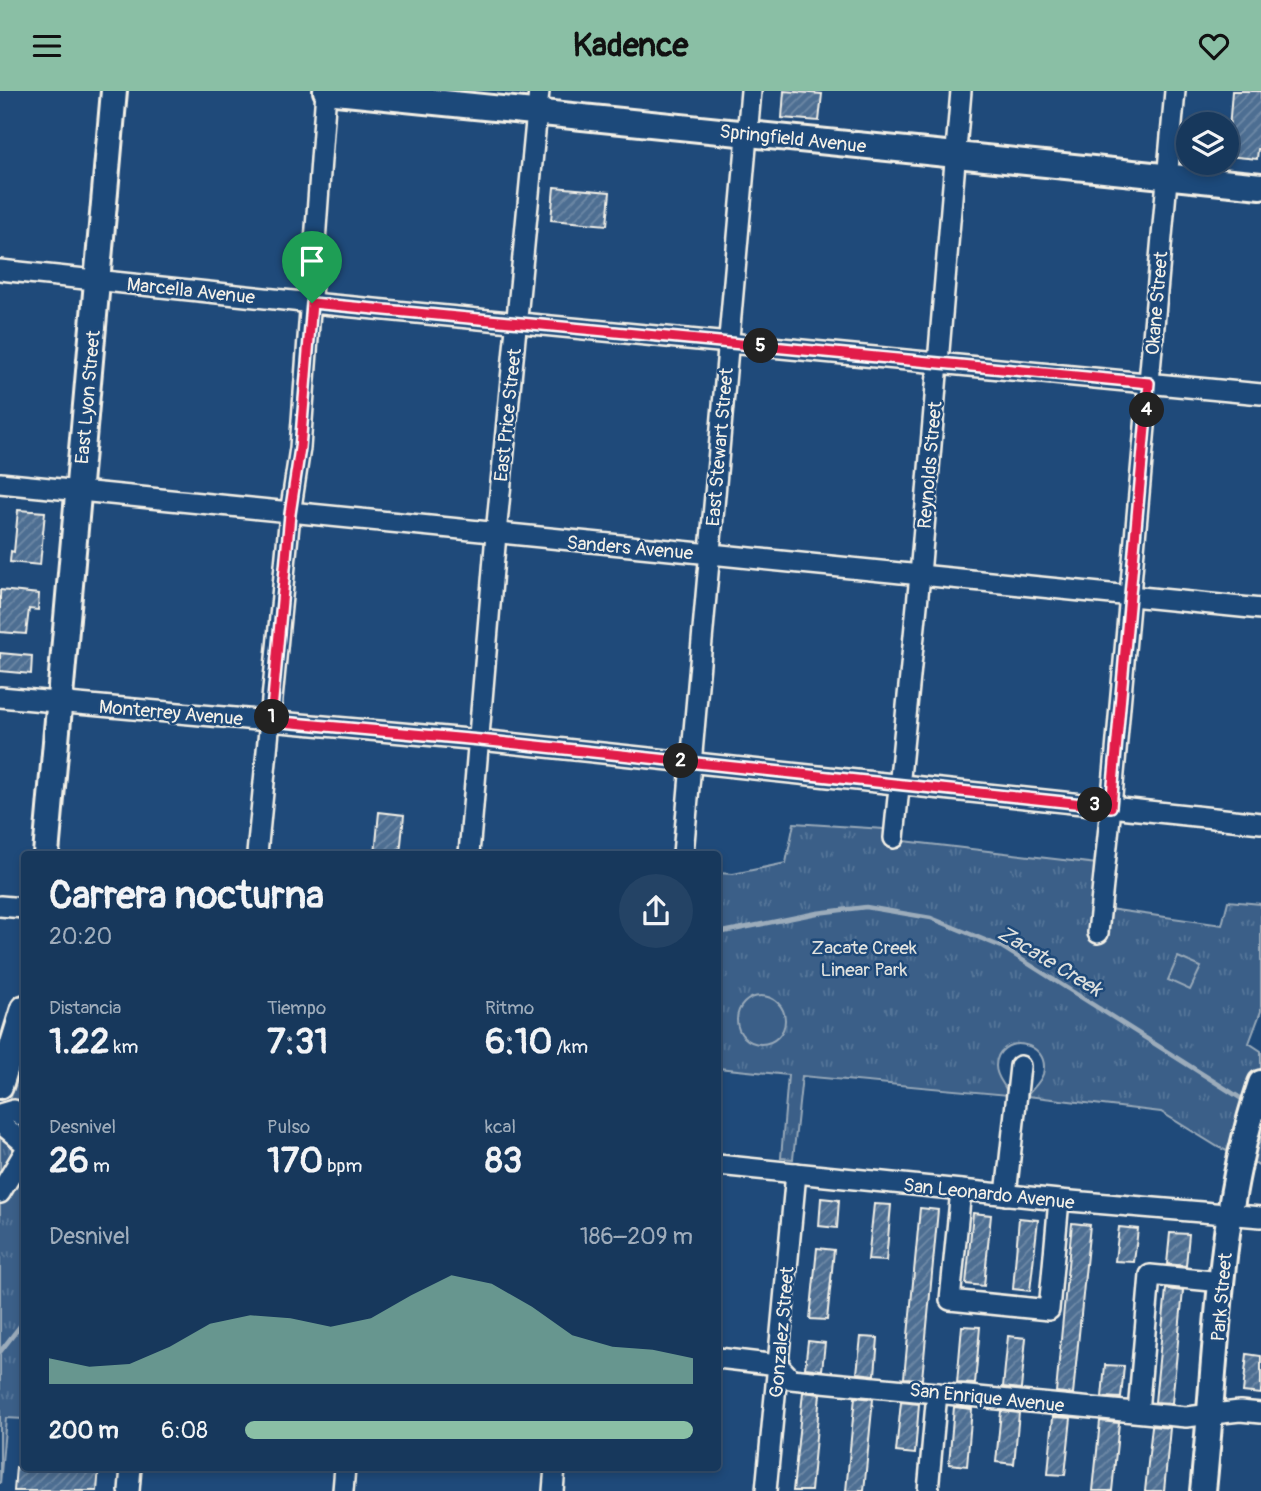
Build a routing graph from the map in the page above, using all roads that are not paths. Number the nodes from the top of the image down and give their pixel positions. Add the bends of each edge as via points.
1 (114, 91) edge
2 (326, 91) edge
3 (751, 91) edge
4 (961, 91) edge
5 (1175, 91) edge
6 (538, 102) edge
7 (747, 134) junction
8 (955, 155) junction
9 (1167, 176) junction
10 (1261, 186) edge
11 (0, 270) edge
12 (97, 279) junction
13 (312, 303) junction
14 (516, 323) junction
15 (728, 343) junction
16 (937, 363) junction
17 (1149, 383) junction
18 (1261, 394) edge
19 (0, 483) edge
20 (78, 491) junction
21 (290, 514) junction
22 (496, 534) junction
23 (710, 554) junction
24 (920, 575) junction
25 (1130, 595) junction
26 (1261, 609) edge
27 (0, 697) edge
28 (59, 702) junction
29 (271, 721) junction
30 (480, 740) junction
31 (691, 762) junction
32 (898, 786) junction
33 (1111, 807) junction
34 (1261, 824) edge
35 (894, 838) dead end
36 (46, 851) edge
37 (257, 851) edge
38 (469, 851) edge
39 (683, 851) edge
40 (0, 906) edge
41 (21, 908) edge
42 (1098, 933) dead end
43 (21, 1018) edge
44 (1020, 1066) dead end
45 (0, 1086) edge
46 (1257, 1095) edge
47 (0, 1114) edge
48 (21, 1115) edge
49 (0, 1123) edge
50 (21, 1140) edge
51 (21, 1158) edge
52 (721, 1165) edge
53 (796, 1173) junction
54 (961, 1190) junction
55 (0, 1193) edge
56 (1006, 1195) junction
57 (1059, 1200) junction
58 (1228, 1214) junction
59 (1261, 1217) edge
60 (1222, 1282) junction
61 (721, 1359) edge
62 (778, 1365) junction
63 (937, 1392) junction
64 (1139, 1412) junction
65 (1261, 1413) edge
66 (1211, 1414) junction
67 (131, 1471) edge
68 (345, 1471) edge
69 (555, 1471) edge
70 (129, 1491) edge
71 (343, 1491) edge
72 (553, 1491) edge
73 (766, 1491) edge
74 (928, 1491) edge
75 (1203, 1491) edge

1 - 12 main road, East Lyon Street
2 - 6 main road, Springfield Avenue
2 - 13 street
3 - 7 street, East Stewart Street
4 - 8 street, Reynolds Street
5 - 9 street, Okane Street
6 - 7 main road, Springfield Avenue
6 - 14 street, East Price Street
7 - 8 main road, Springfield Avenue
7 - 15 street, East Stewart Street
8 - 9 main road, Springfield Avenue
8 - 16 street, Reynolds Street
9 - 10 main road, Springfield Avenue
9 - 17 street, Okane Street
11 - 12 street, Marcella Avenue
12 - 13 street, Marcella Avenue
12 - 20 main road, East Lyon Street
13 - 14 street, Marcella Avenue
13 - 21 street
14 - 15 street, Marcella Avenue
14 - 22 street, East Price Street
15 - 16 street, Marcella Avenue
15 - 23 street, East Stewart Street
16 - 17 street, Marcella Avenue
16 - 24 street, Reynolds Street
17 - 18 street, Marcella Avenue
17 - 25 street, Okane Street
19 - 20 street, Sanders Avenue
20 - 21 street, Sanders Avenue
20 - 28 main road, East Lyon Street
21 - 22 street, Sanders Avenue
21 - 29 street
22 - 23 street, Sanders Avenue
22 - 30 street, East Price Street
23 - 24 street, Sanders Avenue
23 - 31 street, East Stewart Street
24 - 25 street, Sanders Avenue
24 - 32 street, Reynolds Street
25 - 26 street, Sanders Avenue
25 - 33 street, Okane Street
27 - 28 street, Monterrey Avenue
28 - 29 street, Monterrey Avenue
28 - 36 main road, East Lyon Street
29 - 30 street, Monterrey Avenue
29 - 37 street
30 - 31 street, Monterrey Avenue
30 - 38 street, East Price Street
31 - 32 street, Monterrey Avenue
31 - 39 street, East Stewart Street
32 - 33 street, Monterrey Avenue
32 - 35 street, Reynolds Street
33 - 34 street, Monterrey Avenue
33 - 42 street, Okane Street
40 - 41 street
43 - 45 main road
44 - 56 street
46 - 58 main road, Park Street
47 - 48 street via 14,1110
49 - 50 street
51 - 55 street
52 - 53 street, San Leonardo Avenue
53 - 54 street, San Leonardo Avenue
53 - 62 street, Gonzalez Street
54 - 56 street, San Leonardo Avenue
54 - 57 street via 950,1300 1049,1310
56 - 57 street, San Leonardo Avenue
57 - 58 street, San Leonardo Avenue
58 - 59 street, San Leonardo Avenue
58 - 60 main road, Park Street
60 - 64 street via 1150,1275
60 - 66 main road, Park Street
61 - 62 street, San Enrique Avenue
62 - 63 street, San Enrique Avenue via 791,1378
62 - 73 street, Gonzalez Street
63 - 64 street, San Enrique Avenue
63 - 74 street
64 - 66 street, San Enrique Avenue
65 - 66 street, San Enrique Avenue
66 - 75 main road, Park Street
67 - 70 street
68 - 71 street
69 - 72 street

